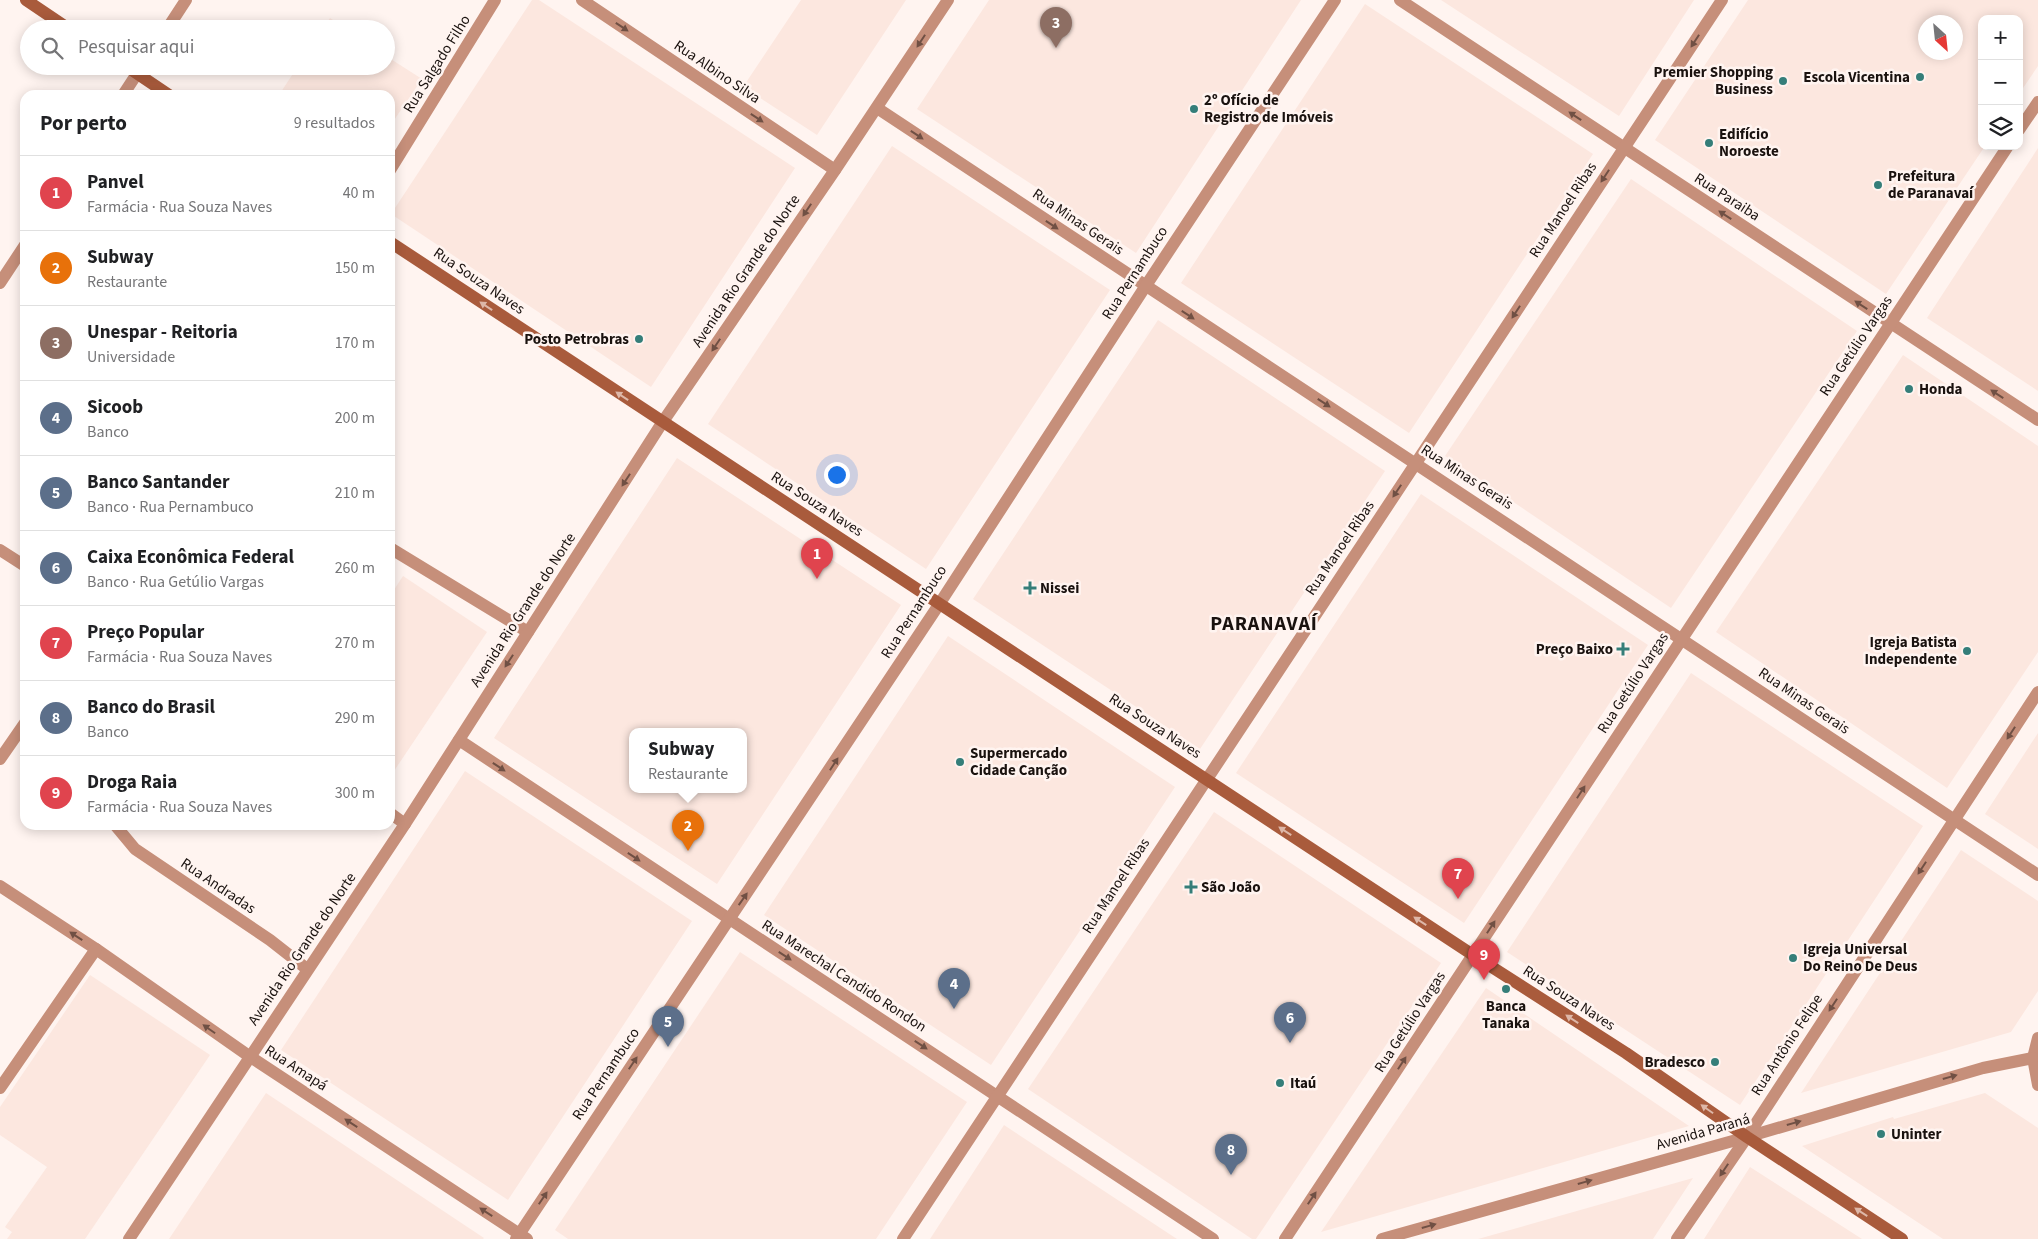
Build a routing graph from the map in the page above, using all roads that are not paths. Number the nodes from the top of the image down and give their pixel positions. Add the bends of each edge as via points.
1 (26, 0) edge
2 (186, 0) edge
3 (495, 0) edge
4 (582, 0) edge
5 (948, 0) edge
6 (1335, 0) edge
7 (1400, 0) edge
8 (1722, 0) edge
9 (56, 20) edge
10 (173, 20) edge
11 (137, 75) edge
12 (146, 75) edge
13 (126, 90) edge
14 (163, 90) edge
15 (2038, 102) edge
16 (876, 108) junction
17 (2023, 124) edge
18 (1624, 149) junction
19 (2005, 150) edge
20 (395, 162) edge
21 (835, 170) junction
22 (395, 245) edge
23 (20, 253) edge
24 (0, 283) edge
25 (1145, 287) junction
26 (1890, 324) junction
27 (2038, 420) edge
28 (662, 423) junction
29 (1416, 463) junction
30 (0, 550) edge
31 (395, 551) edge
32 (20, 563) edge
33 (940, 603) junction
34 (528, 632) junction
35 (1682, 639) junction
36 (2038, 692) edge
37 (20, 730) edge
38 (458, 740) junction
39 (0, 759) edge
40 (1206, 779) junction
41 (395, 817) edge
42 (1954, 819) junction
43 (405, 824) junction
44 (119, 830) edge
45 (2038, 875) edge
46 (0, 886) edge
47 (728, 919) junction
48 (96, 949) junction
49 (1473, 956) junction
50 (307, 969) junction
51 (2038, 1038) edge
52 (250, 1056) junction
53 (2033, 1058) junction
54 (2038, 1085) edge
55 (0, 1088) edge
56 (998, 1096) junction
57 (1747, 1137) junction
58 (521, 1237) edge
59 (129, 1239) edge
60 (903, 1239) edge
61 (1213, 1239) edge
62 (1285, 1239) edge
63 (1382, 1239) edge
64 (1677, 1239) edge
65 (1902, 1239) edge

1 - 9 main road
2 - 10 street
3 - 20 street, Rua Salgado Filho
4 -> 21 street, Rua Albino Silva
5 -> 16 street, Avenida Rio Grande do Norte
6 - 25 street, Rua Pernambuco
18 -> 7 street, Rua Paraiba
8 -> 18 street, Rua Manoel Ribas
11 - 13 street
12 - 14 main road
15 - 17 street
16 - 21 street, Avenida Rio Grande do Norte
16 -> 25 street, Rua Minas Gerais
26 -> 18 street, Rua Paraiba
18 -> 29 street, Rua Manoel Ribas
19 - 26 street, Rua Getúlio Vargas
21 -> 28 street, Avenida Rio Grande do Norte
28 -> 22 main road, Rua Souza Naves
23 - 24 street
25 -> 29 street, Rua Minas Gerais
25 - 33 street, Rua Pernambuco
27 -> 26 street, Rua Paraiba
26 - 35 street, Rua Getúlio Vargas
28 - 33 main road, Rua Souza Naves
28 -> 34 street, Avenida Rio Grande do Norte
29 - 35 street, Rua Minas Gerais
29 -> 40 street, Rua Manoel Ribas
30 - 32 street
31 - 34 street
33 - 40 main road, Rua Souza Naves
47 -> 33 street, Rua Pernambuco
34 -> 38 street, Avenida Rio Grande do Norte
35 - 42 street, Rua Minas Gerais
49 -> 35 street, Rua Getúlio Vargas
36 -> 42 street, Rua Antônio Felipe
37 - 39 street
38 - 43 street, Avenida Rio Grande do Norte
38 -> 47 street, Rua Marechal Candido Rondon
49 -> 40 main road, Rua Souza Naves
40 - 56 street, Rua Manoel Ribas
41 - 43 street
42 - 45 street, Rua Minas Gerais
42 -> 57 street, Rua Antônio Felipe
43 - 50 street, Avenida Rio Grande do Norte
44 - 50 street, Rua Andradas via 135,849 270,940
48 -> 46 street, Rua Amapá
47 -> 56 street, Rua Marechal Candido Rondon
58 -> 47 street, Rua Pernambuco
52 -> 48 street, Rua Amapá
48 - 55 street
57 -> 49 main road, Rua Souza Naves via 1626,1053
62 -> 49 street, Rua Getúlio Vargas
50 - 52 street, Avenida Rio Grande do Norte
51 - 53 street
58 -> 52 street, Rua Amapá
52 - 59 street, Avenida Rio Grande do Norte
53 - 54 street
57 -> 53 street, Avenida Paraná via 1983,1068
56 - 60 street, Rua Manoel Ribas
56 - 61 street, Rua Marechal Candido Rondon
63 -> 57 street, Avenida Paraná
57 -> 64 street, Rua Antônio Felipe
65 -> 57 main road, Rua Souza Naves

